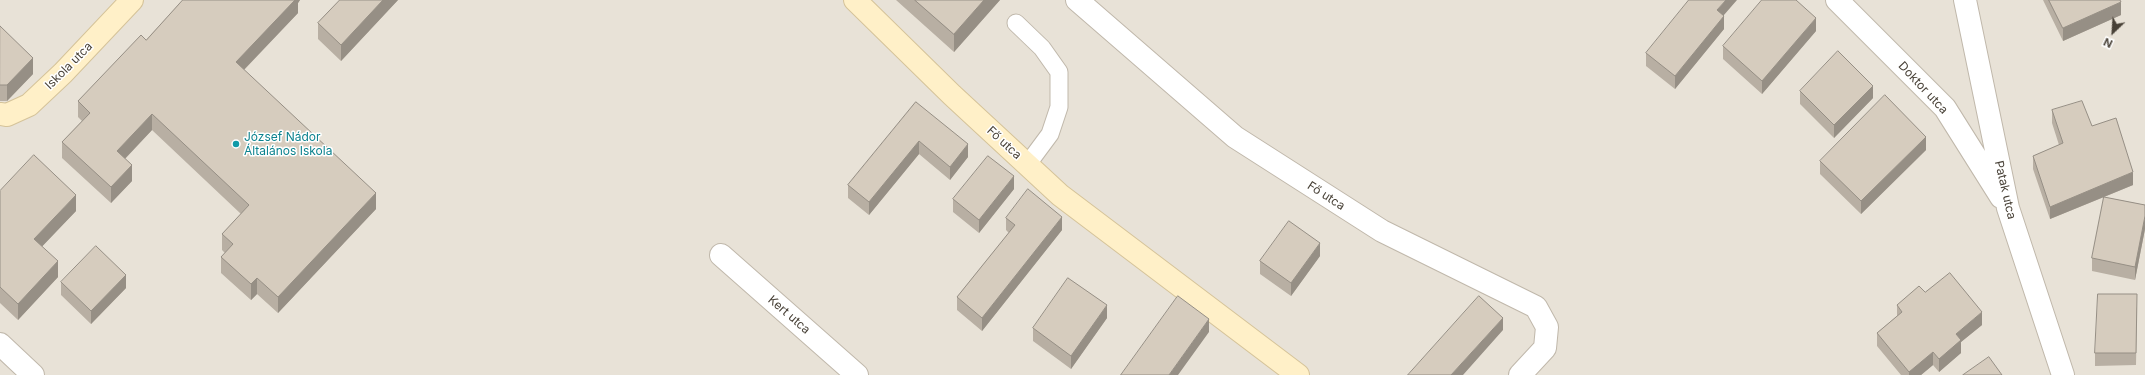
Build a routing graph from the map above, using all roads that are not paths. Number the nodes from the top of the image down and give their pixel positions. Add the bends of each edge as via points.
1 (132, 0) edge
2 (855, 0) edge
3 (1077, 0) edge
4 (1837, 0) edge
5 (1965, 0) edge
6 (1016, 23) dead end
7 (2, 118) edge
8 (1027, 165) junction
9 (2008, 208) junction
10 (721, 255) dead end
11 (0, 344) edge
12 (33, 375) edge
13 (857, 375) edge
14 (1298, 375) edge
15 (1520, 375) edge
16 (2063, 375) edge

1 - 7 street, Iskola utca via 29,105
2 - 8 street, Fő utca
3 - 15 street, Fő utca via 1235,137 1382,231 1536,308 1547,327 1545,348
4 - 9 street, Doktor utca via 1945,108
5 - 9 street, Patak utca
6 - 8 lane via 1042,48 1059,72 1059,108 1050,134
8 - 14 street, Fő utca via 1060,195
9 - 16 street, Patak utca
10 - 13 street, Kert utca
11 - 12 street

